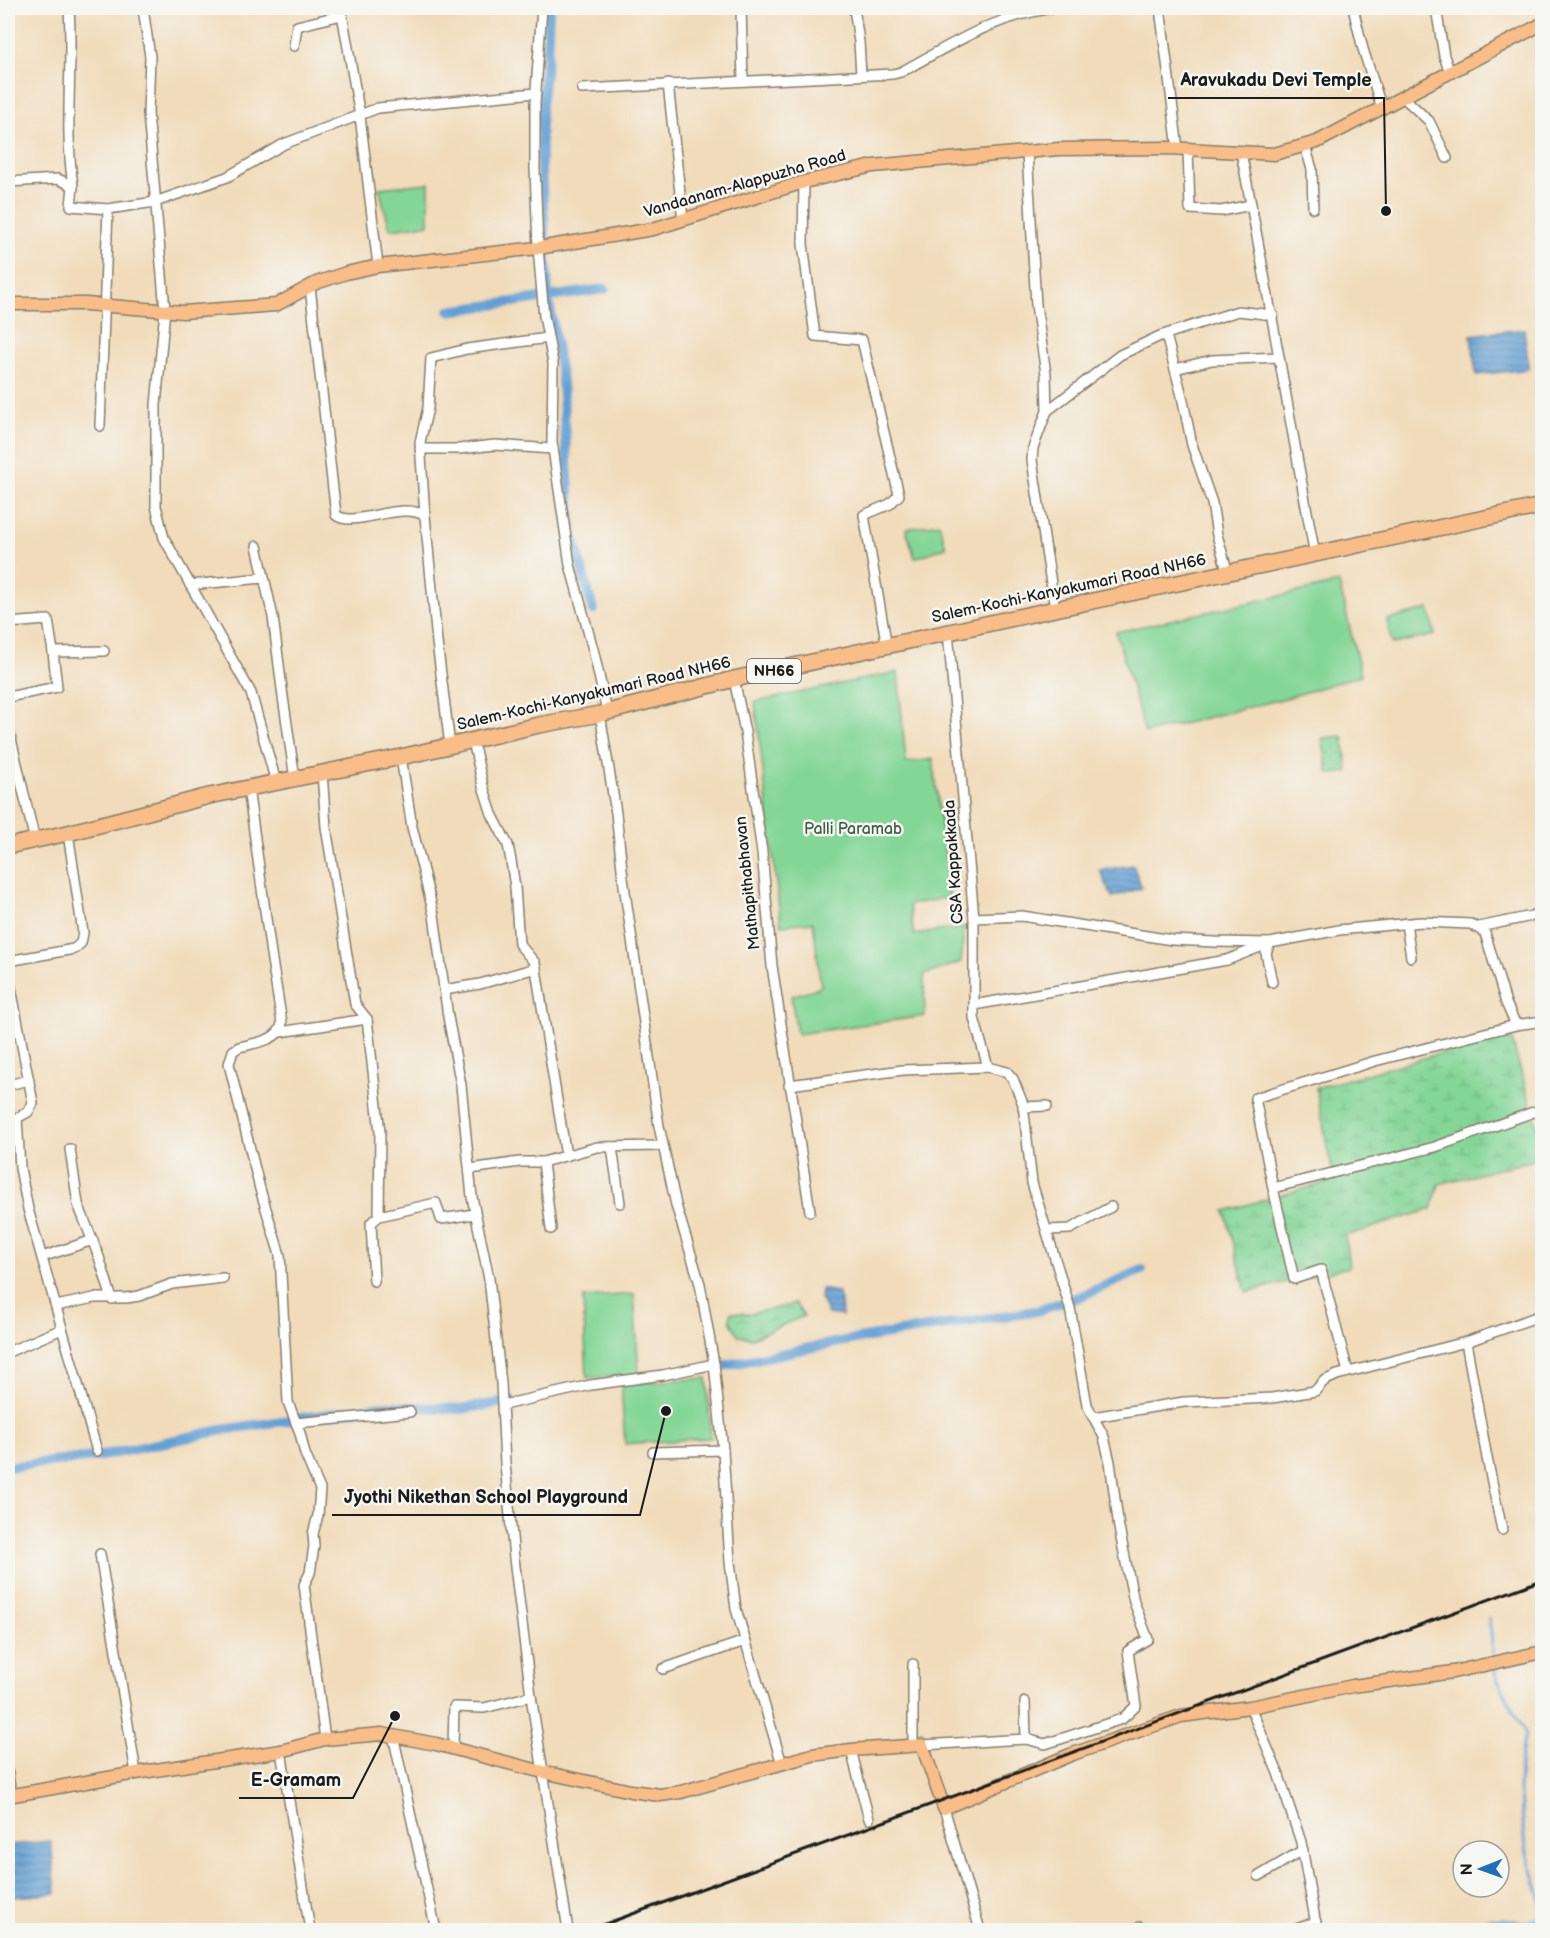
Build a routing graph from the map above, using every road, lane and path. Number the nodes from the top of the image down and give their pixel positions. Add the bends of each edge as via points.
1 (69, 8) edge
2 (143, 8) edge
3 (542, 8) edge
4 (741, 8) edge
5 (854, 8) edge
6 (1041, 8) edge
7 (1055, 8) edge
8 (1160, 8) edge
9 (1353, 8) edge
10 (1436, 8) edge
11 (341, 11) edge
12 (1542, 24) edge
13 (294, 46) dead end
14 (1450, 73) junction
15 (861, 75) junction
16 (743, 81) junction
17 (668, 84) junction
18 (582, 89) dead end
19 (536, 93) junction
20 (1404, 98) junction
21 (1382, 109) junction
22 (360, 116) junction
23 (1305, 146) junction
24 (1183, 149) junction
25 (1027, 152) junction
26 (1241, 152) junction
27 (1447, 158) dead end
28 (8, 182) edge
29 (804, 182) junction
30 (73, 186) junction
31 (155, 202) junction
32 (1251, 205) junction
33 (1313, 208) dead end
34 (108, 210) junction
35 (683, 220) junction
36 (543, 247) junction
37 (378, 266) junction
38 (310, 287) junction
39 (8, 304) edge
40 (106, 305) junction
41 (165, 310) junction
42 (1273, 315) junction
43 (1166, 334) junction
44 (548, 338) junction
45 (1279, 357) junction
46 (1175, 369) junction
47 (1047, 411) junction
48 (100, 426) dead end
49 (420, 449) junction
50 (553, 449) junction
51 (1542, 506) edge
52 (425, 516) junction
53 (256, 546) dead end
54 (1315, 555) junction
55 (1228, 573) junction
56 (264, 578) junction
57 (190, 585) junction
58 (1054, 609) junction
59 (8, 622) edge
60 (948, 632) junction
61 (887, 647) junction
62 (104, 651) dead end
63 (53, 652) junction
64 (734, 680) junction
65 (8, 697) edge
66 (604, 713) junction
67 (8, 726) edge
68 (473, 741) junction
69 (450, 746) junction
70 (401, 758) junction
71 (322, 773) junction
72 (296, 779) junction
73 (276, 782) junction
74 (248, 788) junction
75 (68, 833) junction
76 (35, 841) junction
77 (8, 846) edge
78 (1542, 910) edge
79 (974, 918) junction
80 (1406, 923) junction
81 (1479, 927) junction
82 (1270, 943) junction
83 (1412, 957) dead end
84 (8, 967) edge
85 (536, 968) junction
86 (8, 972) edge
87 (1272, 982) dead end
88 (444, 990) junction
89 (974, 1005) junction
90 (367, 1019) junction
91 (1542, 1020) edge
92 (1516, 1025) junction
93 (280, 1032) junction
94 (988, 1066) junction
95 (29, 1080) junction
96 (8, 1084) edge
97 (789, 1085) junction
98 (1047, 1106) dead end
99 (1023, 1107) junction
100 (1542, 1109) edge
101 (663, 1146) junction
102 (612, 1147) junction
103 (70, 1149) dead end
104 (566, 1156) junction
105 (543, 1162) junction
106 (470, 1169) junction
107 (1273, 1188) junction
108 (620, 1203) dead end
109 (1111, 1207) dead end
110 (810, 1211) dead end
111 (475, 1214) junction
112 (379, 1216) junction
113 (551, 1229) dead end
114 (1048, 1230) junction
115 (93, 1240) junction
116 (42, 1257) junction
117 (223, 1278) dead end
118 (375, 1281) dead end
119 (112, 1299) junction
120 (56, 1306) junction
121 (1542, 1315) edge
122 (62, 1329) junction
123 (1466, 1342) junction
124 (8, 1352) edge
125 (714, 1368) junction
126 (1348, 1372) junction
127 (502, 1402) junction
128 (410, 1412) dead end
129 (1093, 1417) junction
130 (294, 1418) junction
131 (96, 1448) dead end
132 (723, 1450) junction
133 (653, 1452) dead end
134 (1502, 1530) dead end
135 (100, 1554) dead end
136 (745, 1641) junction
137 (1542, 1652) edge
138 (912, 1664) dead end
139 (663, 1669) dead end
140 (531, 1696) junction
141 (1025, 1702) dead end
142 (1250, 1707) junction
143 (393, 1735) junction
144 (325, 1739) junction
145 (1026, 1739) junction
146 (918, 1746) junction
147 (453, 1748) junction
148 (851, 1750) junction
149 (281, 1751) junction
150 (782, 1764) junction
151 (543, 1772) junction
152 (8, 1773) edge
153 (136, 1773) junction
154 (9, 1796) edge
155 (944, 1808) junction
156 (869, 1819) dead end
157 (1303, 1850) junction
158 (1259, 1876) dead end
159 (1316, 1926) edge
160 (310, 1930) edge
161 (436, 1930) edge
162 (568, 1930) edge
163 (981, 1930) edge
164 (1294, 1930) edge

1 - 30 street via 72,44 68,154
2 - 31 street via 150,57 148,113
3 - 19 street
4 - 16 street
5 - 15 street
6 - 7 street
6 - 15 street via 976,30 901,72
8 - 24 street
9 - 21 street
10 - 14 street
11 - 13 street via 297,26
11 - 22 street
12 - 14 main road, Vandaanam-Alappuzha Road
14 - 20 main road, Vandaanam-Alappuzha Road
15 - 16 street
16 - 17 street
17 - 18 street
17 - 35 street
19 - 22 street via 378,108
19 - 36 street via 535,158
20 - 21 main road, Vandaanam-Alappuzha Road
20 - 27 street via 1429,121
21 - 23 main road, Vandaanam-Alappuzha Road
22 - 31 street via 284,144 227,177
22 - 37 street
23 - 26 main road, Vandaanam-Alappuzha Road via 1274,154
23 - 33 street via 1312,169
24 - 25 main road, Vandaanam-Alappuzha Road
24 - 26 main road, Vandaanam-Alappuzha Road
24 - 32 street via 1190,208 1221,211
25 - 29 main road, Vandaanam-Alappuzha Road via 873,166
25 - 47 street
26 - 32 street
28 - 30 street via 58,179
29 - 35 main road, Vandaanam-Alappuzha Road
29 - 61 street via 803,244 815,336 862,340 899,495 890,504 864,515
30 - 34 street via 71,206
31 - 34 street
31 - 41 street
32 - 42 street
34 - 40 street
35 - 36 main road, Vandaanam-Alappuzha Road via 653,229
36 - 37 main road, Vandaanam-Alappuzha Road
36 - 44 street via 542,293
37 - 38 main road, Vandaanam-Alappuzha Road
38 - 41 main road, Vandaanam-Alappuzha Road via 276,305
38 - 52 street via 336,515 345,520 396,512 418,512
39 - 40 main road, Vandaanam-Alappuzha Road
40 - 41 main road, Vandaanam-Alappuzha Road
40 - 48 street
41 - 57 street via 156,405 156,506 164,538
42 - 43 street via 1238,311
42 - 45 street
43 - 46 street
43 - 47 street via 1120,355
44 - 49 street via 431,358 428,408
44 - 50 street
45 - 46 street via 1212,360
45 - 54 street
46 - 55 street
47 - 58 street via 1035,439 1032,460
49 - 50 street via 495,445
49 - 52 street
50 - 66 street via 570,565 594,653
51 - 54 highway, Salem-Kochi-Kanyakumari Road NH66 / NH66
52 - 69 street
53 - 56 street
54 - 55 highway, Salem-Kochi-Kanyakumari Road NH66 / NH66
55 - 58 highway, Salem-Kochi-Kanyakumari Road NH66 / NH66
56 - 57 street
56 - 72 street
57 - 73 street via 251,693
58 - 60 highway, Salem-Kochi-Kanyakumari Road NH66 / NH66
59 - 63 street via 48,620
60 - 61 highway, Salem-Kochi-Kanyakumari Road NH66 / NH66
60 - 79 street, CSA Kappakkada
61 - 64 highway, Salem-Kochi-Kanyakumari Road NH66 / NH66
62 - 63 street
63 - 65 street via 57,687
64 - 66 highway, Salem-Kochi-Kanyakumari Road NH66 / NH66
64 - 97 street, Mathapithabhavan via 762,852 772,966
66 - 68 highway, Salem-Kochi-Kanyakumari Road NH66 / NH66
66 - 101 street via 631,935
67 - 76 street
68 - 69 highway, Salem-Kochi-Kanyakumari Road NH66 / NH66
68 - 85 street via 492,814 508,845 519,944
69 - 70 highway, Salem-Kochi-Kanyakumari Road NH66 / NH66
70 - 71 highway, Salem-Kochi-Kanyakumari Road NH66 / NH66
70 - 88 street via 412,826 434,915
71 - 72 highway, Salem-Kochi-Kanyakumari Road NH66 / NH66
71 - 90 street via 326,827 355,1004
72 - 73 highway, Salem-Kochi-Kanyakumari Road NH66 / NH66
73 - 74 highway, Salem-Kochi-Kanyakumari Road NH66 / NH66
74 - 75 highway, Salem-Kochi-Kanyakumari Road NH66 / NH66
74 - 93 street via 281,1007
75 - 76 highway, Salem-Kochi-Kanyakumari Road NH66 / NH66
75 - 84 street via 83,933 81,943 74,949 14,960
76 - 77 highway, Salem-Kochi-Kanyakumari Road NH66 / NH66
78 - 81 street via 1532,916
79 - 82 street via 1022,916 1172,940
79 - 89 street, CSA Kappakkada
80 - 81 street via 1457,922
80 - 82 street
80 - 83 street
81 - 92 street via 1488,940
82 - 87 street via 1266,953
82 - 89 street via 1227,960
85 - 88 street
85 - 104 street
86 - 95 street
88 - 106 street via 461,1085
89 - 94 street, CSA Kappakkada
90 - 93 street
90 - 112 street via 380,1132
91 - 92 street
92 - 107 street via 1376,1061 1255,1098
93 - 130 street via 239,1047 233,1051 229,1064 280,1255 286,1379
94 - 97 street via 903,1070
94 - 99 street via 1007,1072 1013,1079
95 - 96 street
95 - 116 street via 32,1109 16,1122 20,1168
97 - 110 street, Mathapithabhavan
98 - 99 street
99 - 114 street via 1032,1183
100 - 107 street via 1435,1147
101 - 102 street
101 - 125 street via 700,1284
102 - 104 street
102 - 108 street
103 - 115 street via 78,1204
104 - 105 street
105 - 106 street
105 - 113 street
106 - 111 street
107 - 126 street via 1294,1279 1321,1270
109 - 114 street via 1070,1229
111 - 112 street via 441,1220 436,1203
111 - 127 street via 489,1279
112 - 118 street via 371,1223
114 - 129 street via 1070,1308 1087,1406
115 - 116 street
115 - 119 street
116 - 120 street
117 - 119 street via 172,1284 138,1296
119 - 120 street via 94,1298
120 - 122 street
121 - 123 street
122 - 124 street
122 - 131 street
123 - 126 street
123 - 134 street
125 - 127 street
125 - 132 street
126 - 129 street via 1324,1381 1315,1391 1272,1398 1184,1402
127 - 140 street via 514,1558
128 - 130 street
129 - 145 street via 1104,1437 1134,1602 1148,1640 1128,1651 1136,1706 1122,1719 1045,1744
130 - 144 street via 320,1489 310,1573 304,1585
132 - 133 street
132 - 136 street via 730,1562
135 - 153 street
136 - 139 street
136 - 150 street
137 - 142 main road via 1453,1672 1353,1686
138 - 146 street
140 - 147 street via 484,1708 454,1707
140 - 151 street
141 - 145 street
142 - 155 main road via 1181,1716 1071,1755
142 - 157 street via 1278,1773
143 - 144 main road
143 - 147 main road
143 - 161 street
144 - 149 main road
145 - 146 street
146 - 148 main road
146 - 155 main road
147 - 151 main road
148 - 150 main road
148 - 156 street
149 - 153 main road
149 - 160 street
150 - 151 main road via 660,1795
151 - 162 street
152 - 154 street
153 - 154 main road
155 - 163 street
157 - 158 street
157 - 159 street
159 - 164 street

